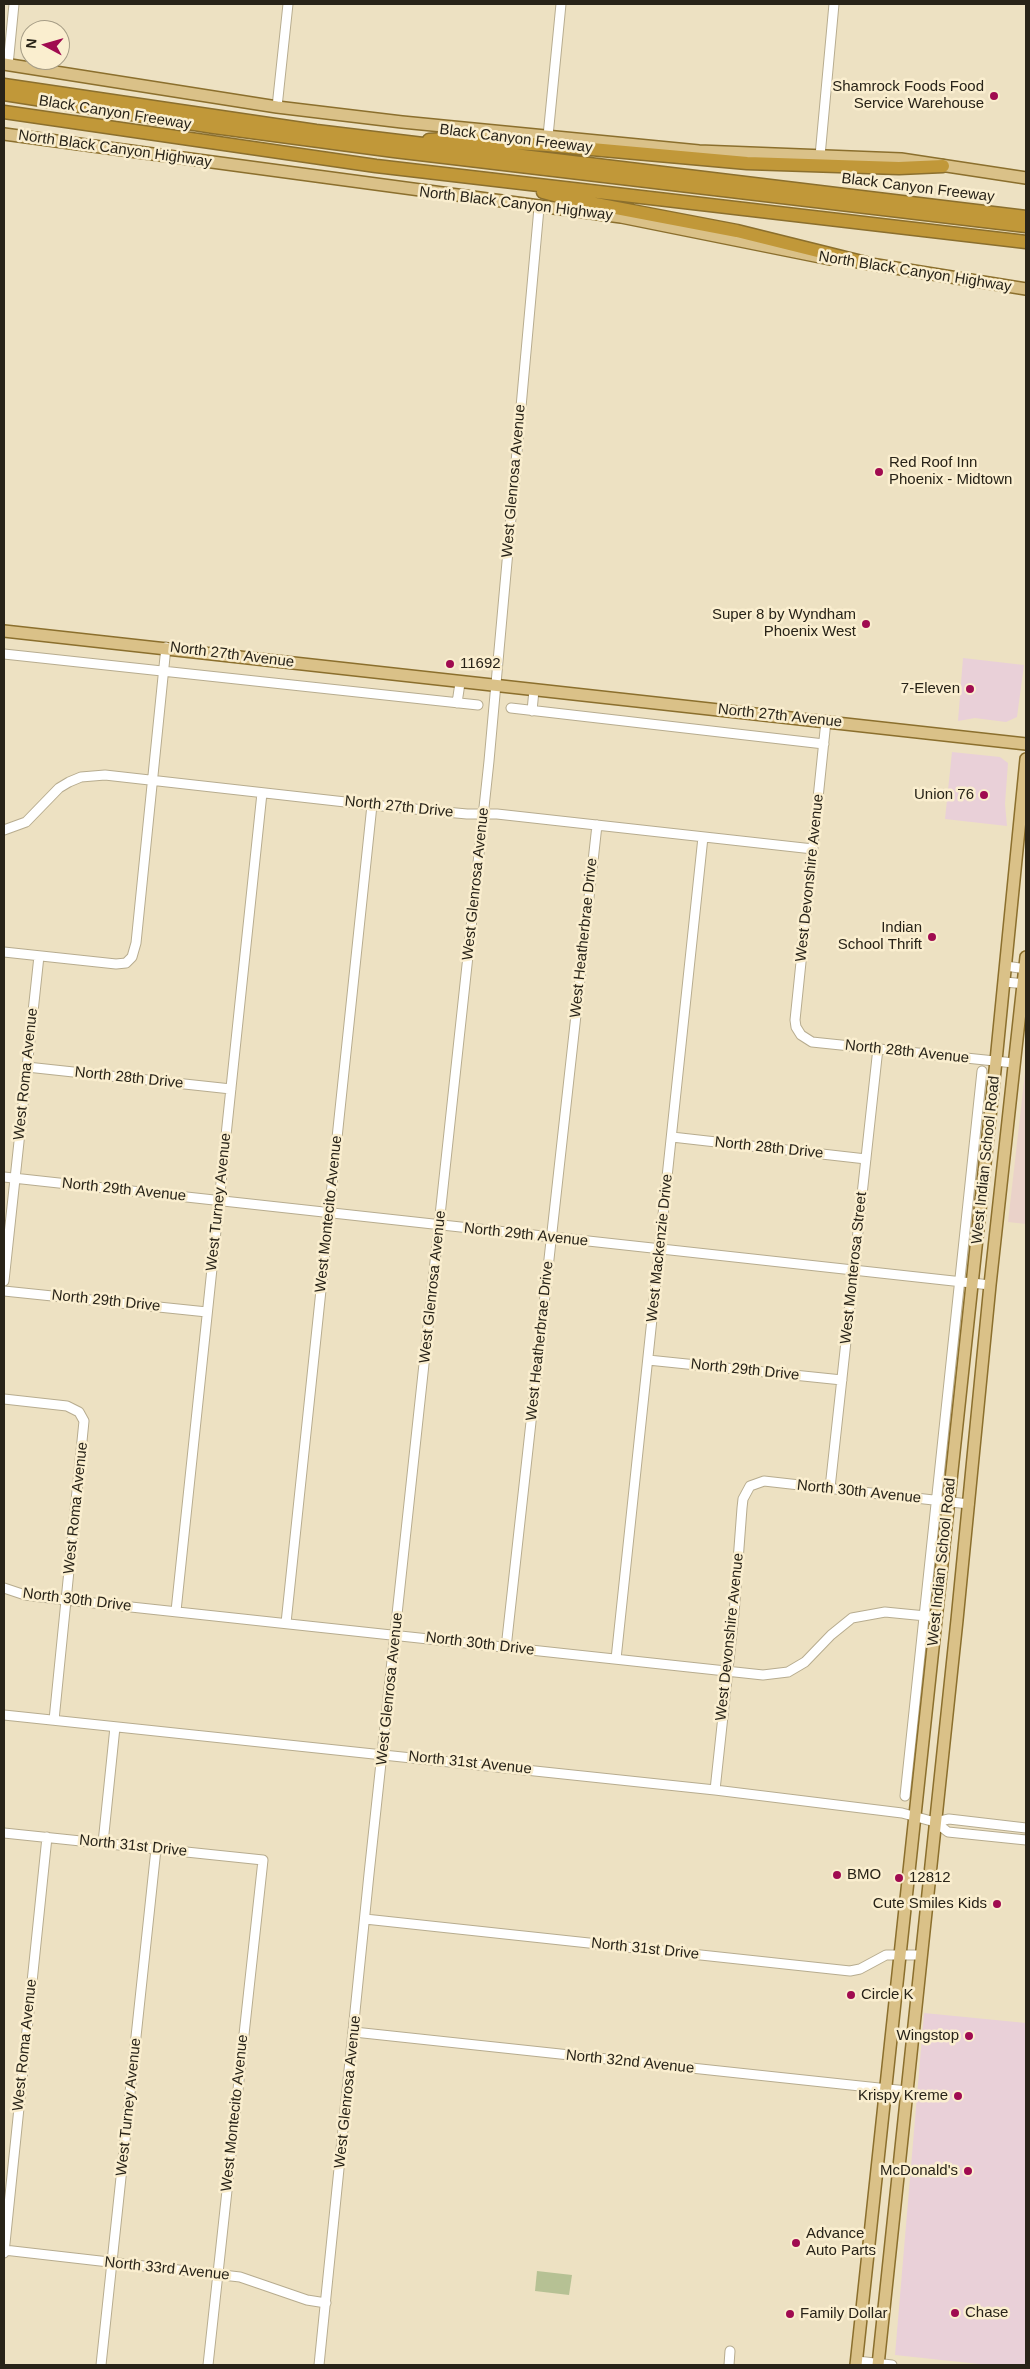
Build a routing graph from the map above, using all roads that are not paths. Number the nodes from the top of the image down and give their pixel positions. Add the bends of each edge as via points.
1 (14, 4) edge
2 (288, 4) edge
3 (561, 4) edge
4 (834, 4) edge
5 (6, 65) edge
6 (4, 85) edge
7 (4, 94) edge
8 (4, 102) edge
9 (277, 107) junction
10 (4, 112) edge
11 (4, 134) edge
12 (548, 136) junction
13 (397, 141) junction
14 (820, 156) junction
15 (943, 166) junction
16 (1026, 178) edge
17 (512, 182) junction
18 (655, 198) junction
19 (539, 208) junction
20 (1026, 217) edge
21 (1026, 226) edge
22 (1026, 242) edge
23 (866, 263) junction
24 (1026, 289) edge
25 (4, 631) edge
26 (166, 647) junction
27 (4, 654) edge
28 (163, 670) junction
29 (460, 683) junction
30 (495, 686) junction
31 (534, 690) junction
32 (458, 703) junction
33 (478, 705) dead end
34 (511, 708) dead end
35 (532, 711) junction
36 (826, 721) junction
37 (824, 744) junction
38 (1026, 744) edge
39 (1026, 759) edge
40 (152, 780) junction
41 (262, 793) junction
42 (372, 805) junction
43 (483, 814) junction
44 (596, 825) junction
45 (4, 830) edge
46 (704, 837) junction
47 (813, 848) junction
48 (4, 952) edge
49 (39, 956) junction
50 (1026, 965) edge
51 (1006, 966) junction
52 (1005, 982) junction
53 (1025, 984) edge
54 (801, 1035) joint
55 (878, 1048) junction
56 (996, 1061) junction
57 (1014, 1063) junction
58 (27, 1067) junction
59 (982, 1071) dead end
60 (231, 1089) junction
61 (672, 1137) junction
62 (866, 1159) junction
63 (4, 1177) edge
64 (14, 1178) junction
65 (219, 1200) junction
66 (329, 1213) junction
67 (438, 1225) junction
68 (551, 1237) junction
69 (660, 1249) junction
70 (854, 1270) junction
71 (4, 1281) edge
72 (960, 1282) junction
73 (972, 1283) junction
74 (990, 1285) junction
75 (4, 1291) edge
76 (207, 1312) junction
77 (648, 1360) junction
78 (842, 1380) junction
79 (4, 1399) edge
80 (750, 1486) joint
81 (830, 1488) junction
82 (942, 1501) junction
83 (969, 1504) junction
84 (4, 1588) edge
85 (66, 1600) junction
86 (176, 1611) junction
87 (924, 1616) junction
88 (936, 1617) junction
89 (286, 1623) junction
90 (395, 1635) junction
91 (506, 1648) junction
92 (616, 1659) junction
93 (728, 1672) junction
94 (4, 1715) edge
95 (54, 1720) junction
96 (115, 1727) junction
97 (383, 1754) junction
98 (715, 1790) junction
99 (905, 1796) dead end
100 (915, 1817) junction
101 (935, 1822) junction
102 (1026, 1828) edge
103 (4, 1832) edge
104 (47, 1837) junction
105 (1026, 1840) edge
106 (103, 1843) junction
107 (156, 1849) junction
108 (263, 1860) joint
109 (365, 1919) junction
110 (900, 1954) junction
111 (921, 1955) junction
112 (354, 2032) junction
113 (886, 2089) junction
114 (907, 2091) junction
115 (4, 2251) edge
116 (112, 2262) junction
117 (217, 2274) junction
118 (326, 2303) junction
119 (730, 2351) dead end
120 (857, 2363) edge
121 (878, 2364) edge
122 (101, 2365) edge
123 (208, 2365) edge
124 (319, 2365) edge
125 (728, 2365) edge
126 (892, 2365) edge

1 - 5 street
2 - 9 street
3 - 12 street
4 - 14 street
5 - 9 main road
6 - 13 highway, Black Canyon Freeway
7 - 21 highway via 394,151
8 - 18 highway via 325,150 634,189
9 - 12 main road
10 - 17 highway, Black Canyon Freeway via 222,145
11 - 19 main road, North Black Canyon Highway
12 - 14 main road via 698,151
13 - 15 highway via 447,139 747,163 899,168
13 - 20 highway, Black Canyon Freeway
14 - 15 main road via 901,159
15 - 16 main road
17 - 18 highway, Black Canyon Freeway
17 - 23 highway via 569,199 738,231
18 - 22 highway, Black Canyon Freeway
19 - 23 main road, North Black Canyon Highway via 621,217 808,256
19 - 30 street, West Glenrosa Avenue
23 - 24 main road, North Black Canyon Highway
25 - 26 main road, North 27th Avenue
26 - 28 street
26 - 29 main road, North 27th Avenue
27 - 28 street, North 27th Avenue
28 - 32 street, North 27th Avenue
28 - 40 street
29 - 30 main road, North 27th Avenue
29 - 32 street
30 - 31 main road, North 27th Avenue
30 - 43 street, West Glenrosa Avenue
31 - 35 street
31 - 36 main road, North 27th Avenue
32 - 33 street, North 27th Avenue
34 - 35 street, North 27th Avenue
35 - 37 street, North 27th Avenue
36 - 37 street, West Devonshire Avenue
36 - 38 main road, North 27th Avenue
37 - 47 street, West Devonshire Avenue
39 - 51 main road, West Indian School Road
40 - 41 street, North 27th Drive
40 - 45 street, North 27th Drive via 105,775 81,777 58,788 26,822
40 - 49 street via 136,943 130,961 116,964
41 - 42 street, North 27th Drive
41 - 60 street, West Turney Avenue
42 - 43 street, North 27th Drive
42 - 66 street, West Montecito Avenue
43 - 44 street, North 27th Drive
43 - 67 street, West Glenrosa Avenue
44 - 46 street, North 27th Drive
44 - 68 street, West Heatherbrae Drive
46 - 47 street, North 27th Drive
46 - 61 street, West Mackenzie Drive
47 - 54 street, West Devonshire Avenue via 795,1020
48 - 49 street
49 - 58 street, West Roma Avenue
50 - 51 street
50 - 53 main road, West Indian School Road
51 - 52 main road, West Indian School Road
52 - 53 street
52 - 56 main road, West Indian School Road
53 - 57 main road, West Indian School Road
54 - 55 street, North 28th Avenue via 812,1042
55 - 56 street, North 28th Avenue
55 - 62 street, West Monterosa Street
56 - 57 street, North 28th Avenue
56 - 73 main road, West Indian School Road
57 - 74 main road, West Indian School Road
58 - 60 street, North 28th Drive
58 - 64 street, West Roma Avenue
59 - 72 street, West Indian School Road
60 - 65 street, West Turney Avenue
61 - 62 street, North 28th Drive
61 - 69 street, West Mackenzie Drive
62 - 70 street, West Monterosa Street
63 - 64 street, North 29th Avenue
64 - 65 street, North 29th Avenue
64 - 71 street, West Roma Avenue
65 - 66 street, North 29th Avenue
65 - 76 street, West Turney Avenue
66 - 67 street, North 29th Avenue
66 - 89 street, West Montecito Avenue
67 - 68 street, North 29th Avenue
67 - 90 street, West Glenrosa Avenue
68 - 69 street, North 29th Avenue
68 - 91 street, West Heatherbrae Drive
69 - 70 street, North 29th Avenue
69 - 77 street, West Mackenzie Drive
70 - 72 street, North 29th Avenue
70 - 78 street, West Monterosa Street
72 - 73 street, North 29th Avenue
72 - 82 street, West Indian School Road
73 - 74 street, North 29th Avenue
73 - 82 main road, West Indian School Road
74 - 83 main road, West Indian School Road
75 - 76 street, North 29th Drive
76 - 86 street, West Turney Avenue
77 - 78 street, North 29th Drive
77 - 92 street, West Mackenzie Drive
78 - 81 street, West Monterosa Street
79 - 85 street, West Roma Avenue via 67,1406 83,1416 84,1440
80 - 81 street, North 30th Avenue via 764,1481
80 - 93 street, West Devonshire Avenue via 743,1499
81 - 82 street, North 30th Avenue
82 - 83 street, North 30th Avenue
82 - 87 street, West Indian School Road
82 - 88 main road, West Indian School Road
83 - 101 main road, West Indian School Road
84 - 85 street, North 30th Drive via 25,1595
85 - 86 street, North 30th Drive
85 - 95 street, West Roma Avenue
86 - 89 street, North 30th Drive
87 - 88 street, North 30th Drive
87 - 93 street, North 30th Drive via 885,1612 852,1618 830,1635 805,1662 788,1672 763,1675
87 - 99 street, West Indian School Road
88 - 100 main road, West Indian School Road
89 - 90 street, North 30th Drive
90 - 91 street, North 30th Drive
90 - 97 street, West Glenrosa Avenue
91 - 92 street, North 30th Drive
92 - 93 street, North 30th Drive
93 - 98 street, West Devonshire Avenue
94 - 95 street, North 31st Avenue
95 - 96 street, North 31st Avenue
96 - 97 street, North 31st Avenue
96 - 106 street
97 - 98 street, North 31st Avenue
97 - 109 street, West Glenrosa Avenue
98 - 100 street, North 31st Avenue
100 - 101 street, North 31st Avenue
100 - 110 main road, West Indian School Road
101 - 102 street, North 31st Avenue via 948,1819
101 - 105 street, North 31st Avenue via 948,1832
101 - 111 main road, West Indian School Road
103 - 104 street, North 31st Drive
104 - 106 street, North 31st Drive
104 - 115 street, West Roma Avenue
106 - 107 street, North 31st Drive
107 - 108 street, North 31st Drive
107 - 116 street, West Turney Avenue
108 - 117 street, West Montecito Avenue
109 - 110 street, North 31st Drive via 850,1971 886,1955
109 - 112 street, West Glenrosa Avenue
110 - 111 street, North 31st Drive
110 - 113 main road, West Indian School Road
111 - 114 main road, West Indian School Road
112 - 113 street, North 32nd Avenue
112 - 118 street, West Glenrosa Avenue
113 - 114 street, North 32nd Avenue
113 - 120 main road, West Indian School Road
114 - 121 main road, West Indian School Road
115 - 116 street, North 33rd Avenue
116 - 117 street, North 33rd Avenue
116 - 122 street, West Turney Avenue
117 - 118 street, North 33rd Avenue via 240,2277 307,2300
117 - 123 street, West Montecito Avenue
118 - 124 street, West Glenrosa Avenue
119 - 125 street
120 - 121 street
121 - 126 street

